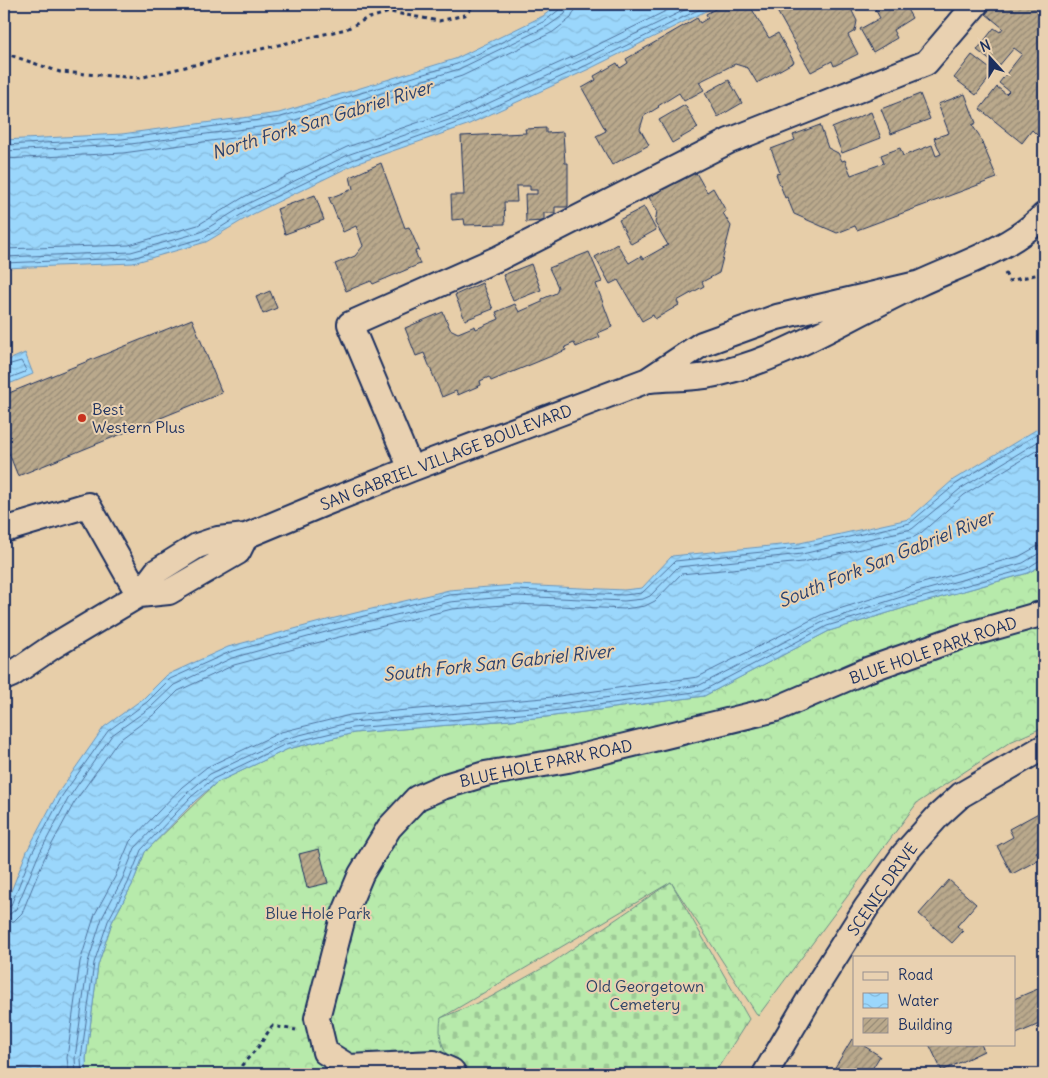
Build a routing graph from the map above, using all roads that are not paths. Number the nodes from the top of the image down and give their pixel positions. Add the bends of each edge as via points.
1 (976, 4) edge
2 (1044, 215) edge
3 (916, 284) junction
4 (648, 380) junction
5 (411, 469) junction
6 (4, 530) edge
7 (139, 595) junction
8 (1044, 613) edge
9 (4, 678) edge
10 (1044, 747) edge
11 (454, 1074) edge
12 (765, 1074) edge

1 - 5 street via 926,63 729,142 499,258 350,324
2 - 3 street, SAN GABRIEL VILLAGE BOULEVARD via 1010,241
3 - 4 street, SAN GABRIEL VILLAGE BOULEVARD via 777,316 702,344
3 - 4 street, SAN GABRIEL VILLAGE BOULEVARD via 786,351 706,376
4 - 5 street, SAN GABRIEL VILLAGE BOULEVARD
5 - 7 street, SAN GABRIEL VILLAGE BOULEVARD via 246,536 218,539 197,546 157,571
6 - 7 street via 88,505
7 - 9 street, SAN GABRIEL VILLAGE BOULEVARD
8 - 11 street, BLUE HOLE PARK ROAD via 960,637 867,670 776,709 568,760 485,774 417,798 389,828 361,874 343,917 317,1018 325,1052 349,1067 434,1063
10 - 12 street, SCENIC DRIVE via 961,795 904,854 834,958

